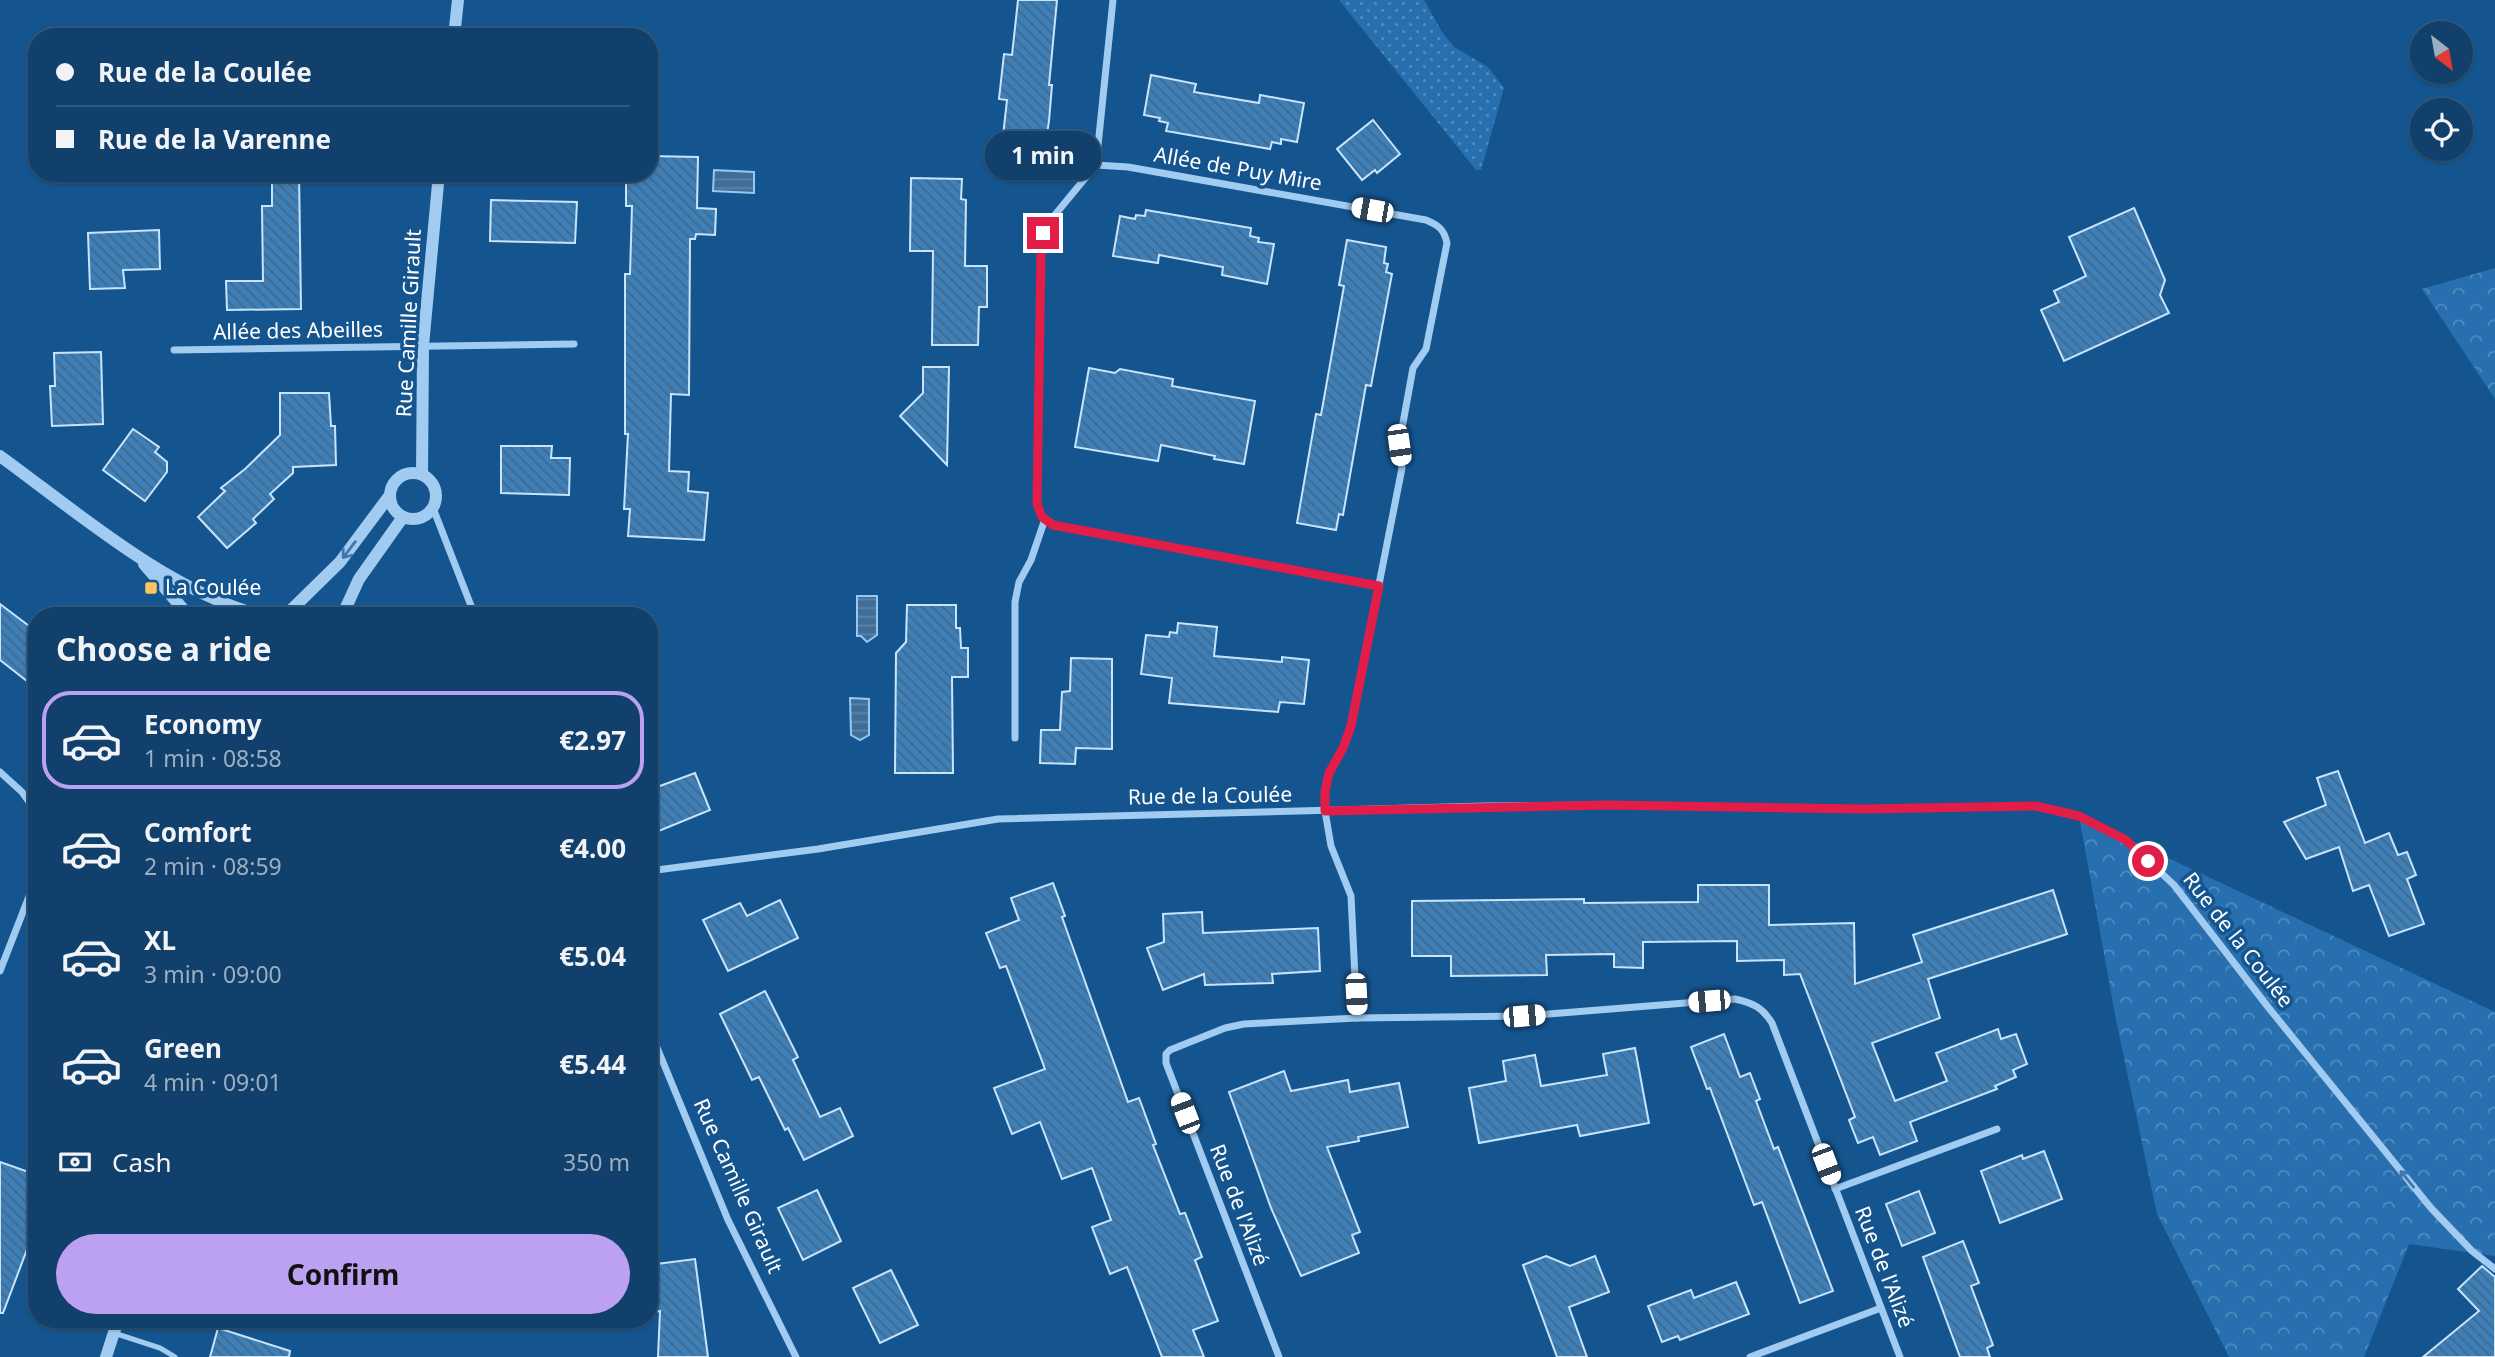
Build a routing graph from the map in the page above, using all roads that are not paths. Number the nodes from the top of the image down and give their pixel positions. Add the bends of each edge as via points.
1 (458, 0) edge
2 (1113, 0) edge
3 (455, 28) edge
4 (1096, 164) junction
5 (438, 182) edge
6 (574, 344) dead end
7 (423, 346) junction
8 (174, 350) dead end
9 (0, 456) edge
10 (422, 474) junction
11 (390, 495) junction
12 (433, 508) junction
13 (403, 517) junction
14 (1045, 519) junction
15 (137, 556) junction
16 (1379, 586) junction
17 (180, 607) edge
18 (230, 607) edge
19 (294, 607) edge
20 (346, 607) edge
21 (472, 607) edge
22 (1015, 738) dead end
23 (0, 772) edge
24 (28, 800) edge
25 (1325, 811) junction
26 (658, 869) edge
27 (28, 899) edge
28 (0, 971) edge
29 (1357, 1018) junction
30 (658, 1050) edge
31 (1997, 1129) dead end
32 (1835, 1189) junction
33 (2495, 1269) edge
34 (1881, 1308) junction
35 (116, 1328) edge
36 (114, 1333) junction
37 (106, 1357) edge
38 (174, 1357) edge
39 (796, 1357) edge
40 (1279, 1357) edge
41 (1750, 1357) edge
42 (1900, 1357) edge

1 - 3 street
2 - 4 street
4 - 14 street via 1043,233 1037,504
4 - 16 street, Allée de Puy Mire via 1426,220 1438,225 1445,235 1426,349 1413,368 1399,445 1402,468
5 - 7 street, Rue Camille Girault
6 - 7 street, Allée des Abeilles
7 - 8 street, Allée des Abeilles
7 - 10 street, Rue Camille Girault
9 - 15 street
10 - 11 street via 399,478
10 - 12 street, Rue Camille Girault via 436,490
11 - 13 street
11 -> 19 street via 340,562
12 - 13 street via 419,519
12 - 21 street, Rue Camille Girault
13 - 20 street via 359,579
14 - 16 street via 1053,525
14 - 22 street via 1018,582 1015,602
15 - 17 street
15 - 18 street
16 - 25 street, Allée de Puy Mire via 1351,726 1329,773
23 - 24 street
25 - 26 street, Rue de la Coulée via 998,820
25 - 29 street via 1331,846 1351,896
33 -> 25 street, Rue de la Coulée via 2451,1231 2174,885 2126,840 2079,816 2036,806 1607,805
27 - 28 street
29 - 32 street, Rue de l'Alizé via 1524,1016 1735,999 1753,1003 1765,1012 1779,1038
29 - 40 street, Rue de l'Alizé via 1235,1025 1166,1054
30 - 39 street, Rue Camille Girault via 728,1220
31 - 32 street, Rue de l'Alizé
32 - 34 street, Rue de l'Alizé
34 - 41 street
34 - 42 street, Rue de l'Alizé
35 - 36 street
36 - 37 street
36 - 38 lane

